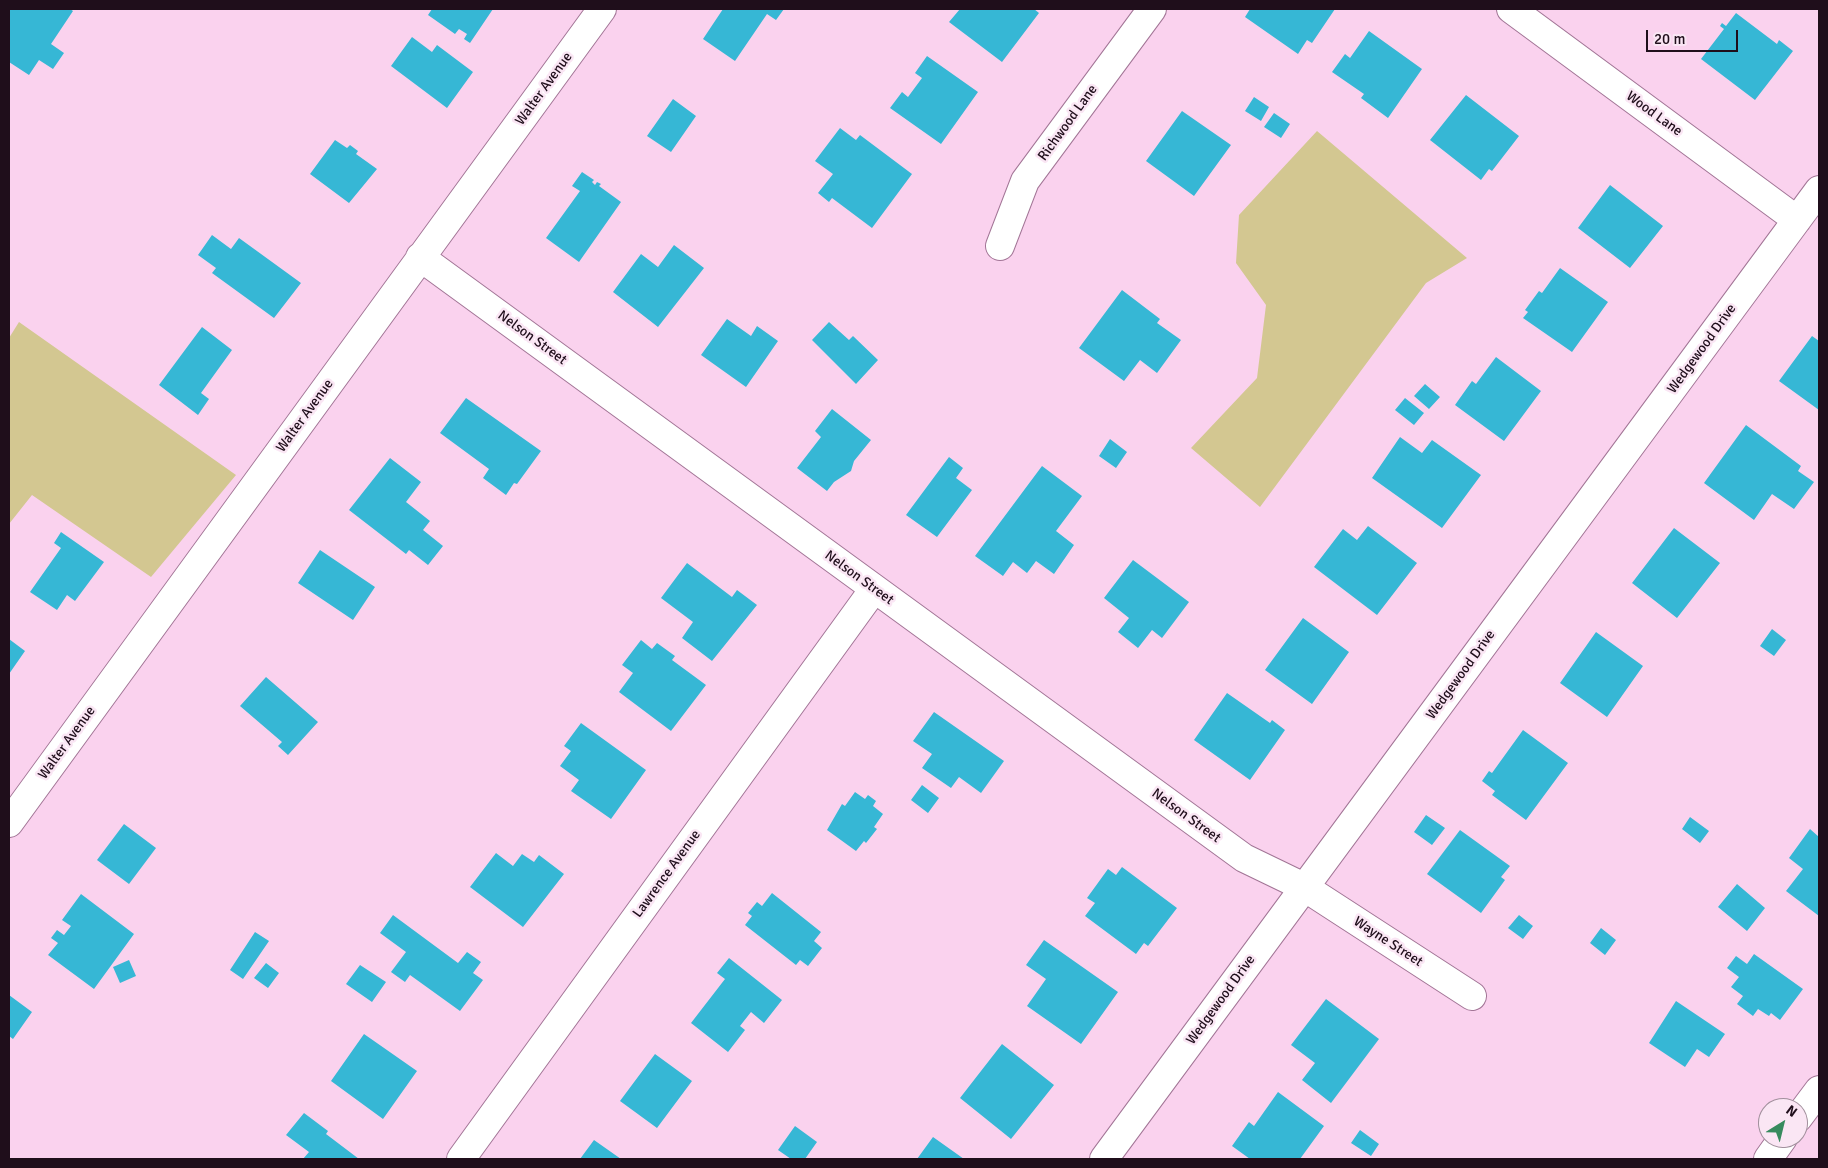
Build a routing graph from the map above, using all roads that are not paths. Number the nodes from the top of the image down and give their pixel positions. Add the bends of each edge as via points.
1 (602, 9) edge
2 (1152, 9) edge
3 (1511, 9) edge
4 (1819, 190) edge
5 (1797, 220) junction
6 (1000, 246) dead end
7 (420, 257) junction
8 (874, 589) junction
9 (9, 823) edge
10 (1304, 888) junction
11 (1472, 996) dead end
12 (1819, 1090) edge
13 (1808, 1105) edge
14 (1776, 1148) edge
15 (461, 1159) edge
16 (1104, 1159) edge
17 (1768, 1159) edge

1 - 7 street, Walter Avenue
2 - 6 street, Richwood Lane via 1025,181
3 - 5 street, Wood Lane
4 - 5 street, Wedgewood Drive
5 - 10 street, Wedgewood Drive
7 - 8 street, Nelson Street
7 - 9 street, Walter Avenue
8 - 10 street, Nelson Street via 1244,858
8 - 15 street, Lawrence Avenue
10 - 11 street, Wayne Street
10 - 16 street, Wedgewood Drive
12 - 13 street
14 - 17 street

